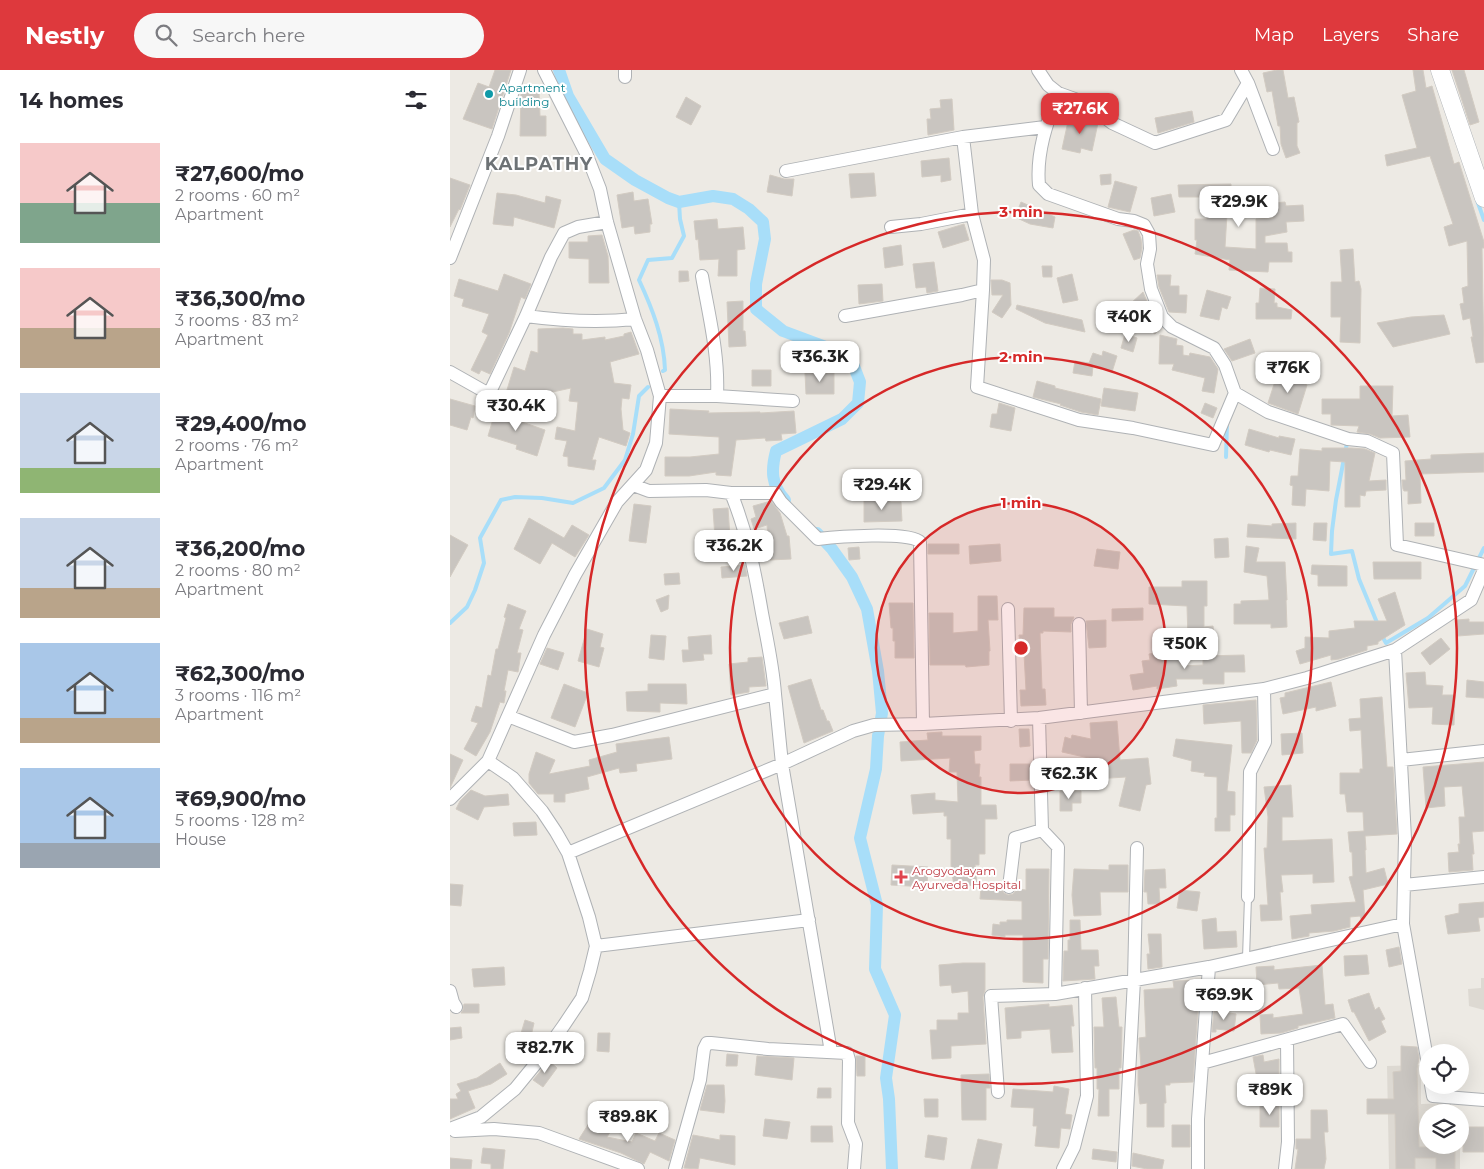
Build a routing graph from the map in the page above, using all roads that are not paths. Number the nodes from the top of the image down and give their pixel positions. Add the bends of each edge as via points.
1 (520, 70) edge
2 (544, 70) edge
3 (1038, 70) edge
4 (1241, 70) edge
5 (1440, 70) edge
6 (1248, 83) junction
7 (1058, 93) junction
8 (1045, 127) junction
9 (963, 137) junction
10 (1273, 148) dead end
11 (786, 170) dead end
12 (1484, 198) edge
13 (972, 214) junction
14 (607, 222) junction
15 (891, 227) dead end
16 (450, 258) edge
17 (702, 276) dead end
18 (983, 290) junction
19 (526, 316) junction
20 (846, 316) dead end
21 (635, 319) junction
22 (450, 372) edge
23 (1235, 393) junction
24 (660, 396) junction
25 (718, 396) junction
26 (793, 401) dead end
27 (634, 484) junction
28 (731, 494) junction
29 (1484, 565) edge
30 (1484, 570) edge
31 (1484, 597) edge
32 (1471, 600) junction
33 (1008, 609) dead end
34 (1079, 624) dead end
35 (1395, 650) junction
36 (1264, 689) junction
37 (775, 694) junction
38 (1081, 713) junction
39 (508, 716) junction
40 (1039, 718) junction
41 (1011, 721) junction
42 (923, 724) junction
43 (1484, 752) edge
44 (1400, 760) junction
45 (488, 761) junction
46 (782, 764) junction
47 (450, 799) edge
48 (1042, 830) junction
49 (1137, 848) dead end
50 (568, 853) junction
51 (1484, 878) edge
52 (1404, 885) junction
53 (1009, 887) dead end
54 (1248, 897) joint
55 (809, 920) junction
56 (1403, 924) junction
57 (596, 946) junction
58 (1246, 958) junction
59 (1208, 967) junction
60 (1134, 980) junction
61 (1085, 988) junction
62 (450, 991) edge
63 (1055, 994) junction
64 (456, 1007) dead end
65 (1287, 1040) junction
66 (1424, 1044) edge
67 (831, 1052) junction
68 (1370, 1062) dead end
69 (1202, 1063) junction
70 (998, 1092) dead end
71 (1433, 1094) edge
72 (1484, 1100) edge
73 (450, 1130) edge
74 (638, 1169) edge
75 (675, 1169) edge
76 (854, 1169) edge
77 (1063, 1169) edge
78 (1124, 1169) edge
79 (1198, 1169) edge
80 (1285, 1169) edge

1 - 16 street
2 - 14 street via 586,153 600,189
3 - 7 street
4 - 6 street
5 - 12 street
6 - 7 street via 1226,120 1156,143 1112,123 1086,103
6 - 10 street
7 - 8 street
8 - 9 street
8 - 23 street via 1038,171 1040,185 1048,194 1144,225 1149,234 1147,264 1150,280 1162,317 1172,327 1214,348 1225,365
9 - 11 street
9 - 13 street
13 - 15 street
13 - 18 street via 984,260
14 - 19 street via 564,233
14 - 21 street
17 - 25 street via 715,347
18 - 20 street
18 - 23 street via 977,387 1079,420 1213,445
19 - 21 street via 566,322
19 - 22 street via 489,394
21 - 24 street via 648,350
23 - 29 street via 1268,412 1348,439 1367,441 1393,453 1397,545
24 - 25 street
24 - 27 street via 656,443 646,470
25 - 26 street
27 - 28 street via 649,490 706,490
27 - 39 street via 617,502 575,575
28 - 37 street via 740,515 757,584
28 - 42 street via 775,493 781,502 824,538 917,538 920,542
30 - 32 street
31 - 32 street
32 - 35 street
33 - 41 street
34 - 38 street
35 - 36 street
35 - 44 street
36 - 38 street
36 - 54 street via 1265,742 1250,772
37 - 39 street via 574,742
37 - 46 street
38 - 40 street
39 - 45 street
40 - 41 street
40 - 48 street
41 - 42 street
42 - 46 street via 874,725 853,731
43 - 44 street
44 - 52 street via 1405,838
45 - 47 street
45 - 50 street via 513,778 542,811
46 - 50 street
46 - 55 street
48 - 53 street via 1014,838
48 - 63 street via 1058,847
49 - 60 street
50 - 57 street
51 - 52 street
52 - 56 street
54 - 58 lane
55 - 57 street
55 - 67 street
56 - 58 street
56 - 66 street
57 - 73 street via 582,998 542,1056 515,1089 481,1117
58 - 59 street
59 - 60 street
59 - 69 street
60 - 61 street
60 - 78 street
61 - 63 street
61 - 77 street via 1086,1096 1074,1147
62 - 64 street
63 - 70 street via 991,996
65 - 68 street via 1343,1024
65 - 69 street
65 - 80 street via 1288,1142
67 - 75 street via 707,1044
67 - 76 street via 847,1053 849,1060 848,1124 856,1144
69 - 79 street
71 - 72 street
73 - 74 street via 539,1133

